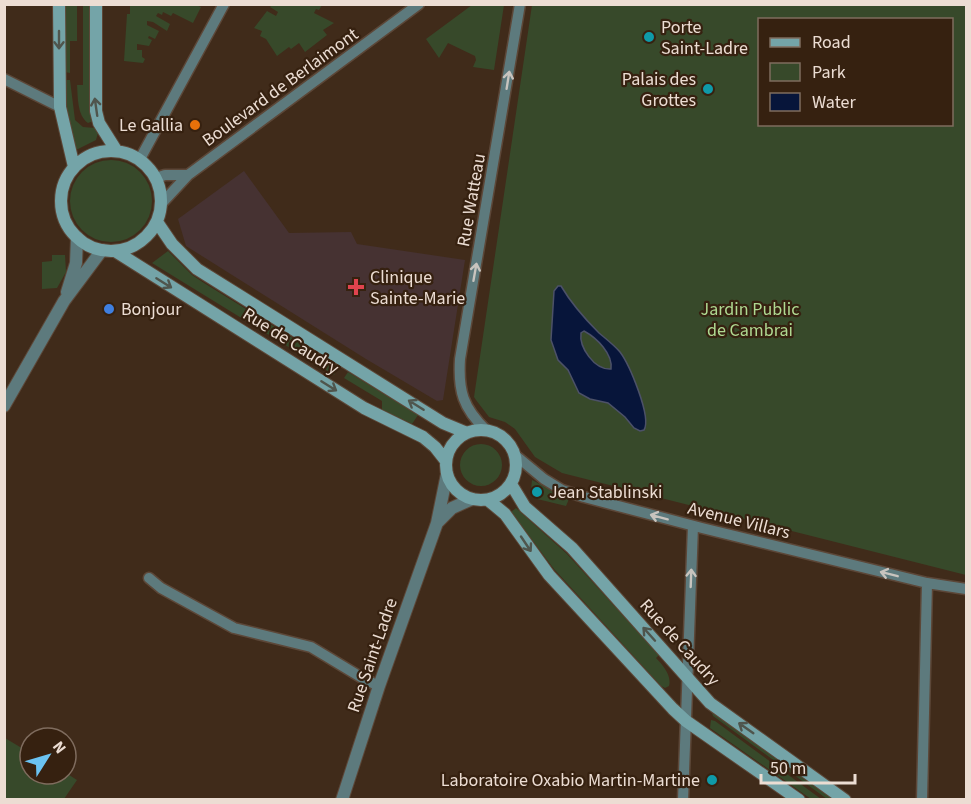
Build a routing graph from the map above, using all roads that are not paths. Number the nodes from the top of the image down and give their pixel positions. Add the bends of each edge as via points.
1 (59, 4) edge
2 (96, 4) edge
3 (224, 4) edge
4 (419, 4) edge
5 (520, 4) edge
6 (4, 79) edge
7 (60, 107) junction
8 (116, 150) junction
9 (140, 159) junction
10 (74, 167) junction
11 (188, 175) junction
12 (156, 178) junction
13 (162, 203) junction
14 (157, 222) junction
15 (77, 237) junction
16 (102, 250) junction
17 (115, 251) junction
18 (64, 301) junction
19 (4, 406) edge
20 (486, 430) junction
21 (467, 433) junction
22 (515, 455) junction
23 (446, 460) junction
24 (447, 474) junction
25 (512, 484) junction
26 (472, 499) junction
27 (488, 500) junction
28 (437, 523) junction
29 (693, 526) junction
30 (149, 578) dead end
31 (927, 583) junction
32 (966, 589) edge
33 (687, 678) junction
34 (379, 686) junction
35 (686, 721) junction
36 (342, 800) edge
37 (683, 800) edge
38 (799, 800) edge
39 (844, 800) edge
40 (922, 800) edge

1 -> 7 main road
8 -> 2 main road via 96,111
3 - 9 street
4 - 11 street, Boulevard de Berlaimont
20 -> 5 street, Rue Watteau via 464,402 460,359
6 - 7 street
7 - 10 main road
8 - 9 main road
8 - 10 main road via 93,154
9 - 12 main road
10 - 15 main road via 65,180 61,204 64,219
11 - 12 street
11 - 13 street, Boulevard de Berlaimont
12 - 13 main road
13 - 14 main road
14 - 17 main road via 142,241
21 -> 14 main road, Rue de Caudry via 443,423 197,269
15 - 16 main road
15 - 18 street via 76,262
16 - 17 main road
16 - 18 street
17 -> 23 main road, Rue de Caudry via 364,408 423,437
18 - 19 street
20 - 21 main road
20 - 22 main road via 504,438
21 - 23 main road via 453,444
22 - 25 main road
29 -> 22 street, Avenue Villars via 573,494 544,480
23 - 24 main road
24 - 26 main road via 456,490
24 - 28 street, Rue Saint-Ladre
25 - 27 main road via 502,495
33 -> 25 main road, Rue de Caudry via 572,548 525,507
26 - 27 main road
26 - 28 street via 452,508
27 -> 35 main road via 504,514 555,581
28 - 34 street, Rue Saint-Ladre
31 -> 29 street, Avenue Villars
33 -> 29 street
30 - 34 street via 234,628 310,647
31 - 32 street, Avenue Villars
31 - 40 street
33 - 35 street
39 -> 33 main road, Rue de Caudry via 710,703
34 - 36 street, Rue Saint-Ladre
35 - 37 street
35 - 38 main road

